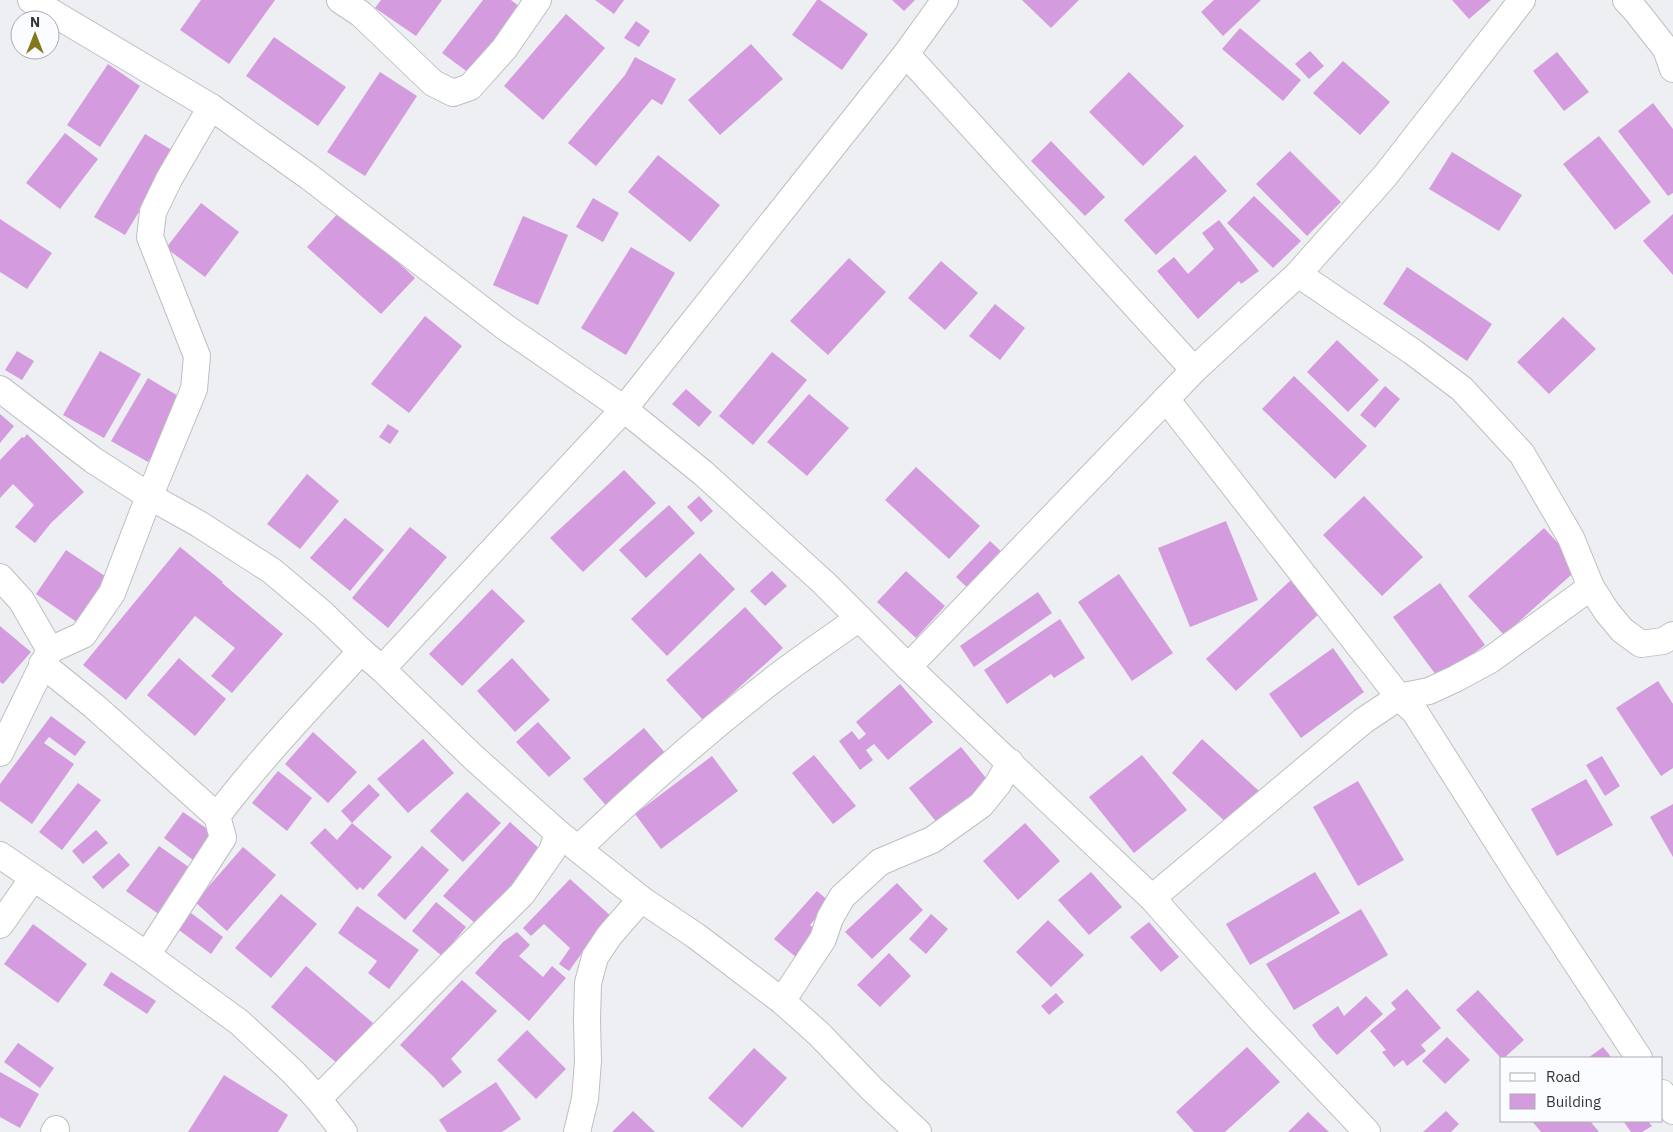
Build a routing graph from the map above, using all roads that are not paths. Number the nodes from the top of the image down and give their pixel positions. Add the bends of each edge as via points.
1 (32, 0) edge
2 (340, 0) edge
3 (538, 0) edge
4 (945, 0) edge
5 (1522, 0) edge
6 (1626, 0) edge
7 (906, 54) junction
8 (1671, 54) edge
9 (211, 107) junction
10 (1298, 274) junction
11 (1194, 370) junction
12 (0, 389) edge
13 (1166, 399) junction
14 (624, 410) junction
15 (149, 496) junction
16 (0, 577) edge
17 (1591, 587) junction
18 (859, 618) junction
19 (1673, 635) edge
20 (361, 651) junction
21 (46, 657) junction
22 (908, 667) junction
23 (382, 669) junction
24 (1399, 697) junction
25 (0, 753) edge
26 (1010, 762) junction
27 (217, 816) junction
28 (558, 833) junction
29 (579, 848) junction
30 (0, 855) edge
31 (33, 878) junction
32 (1152, 898) junction
33 (641, 899) junction
34 (0, 924) edge
35 (147, 955) junction
36 (782, 1001) junction
37 (1639, 1057) edge
38 (1663, 1095) edge
39 (318, 1099) junction
40 (1673, 1111) edge
41 (344, 1132) edge
42 (577, 1132) edge
43 (918, 1132) edge
44 (1367, 1132) edge

1 - 9 street
2 - 3 street via 361,14 433,83 453,93 470,87 504,49
4 - 7 street
5 - 10 street via 1385,176
6 - 8 street
7 - 11 street
7 - 14 street
9 - 14 street via 308,176 505,327
9 - 15 street via 153,212 150,237 197,356 194,389
10 - 11 street
10 - 17 street via 1462,389 1522,454 1571,538
11 - 13 street
12 - 15 street via 93,460
13 - 22 street
13 - 24 street
14 - 18 street via 703,474
14 - 23 street
15 - 20 street via 272,572
15 - 21 street via 112,593 83,635
16 - 21 street via 21,600
17 - 19 street via 1622,630 1641,644 1664,641
17 - 24 street via 1490,660 1429,691
18 - 22 street
18 - 29 street via 726,718 631,798
20 - 23 street
20 - 27 street via 275,745
21 - 25 street
21 - 27 street via 94,706
22 - 26 street
23 - 28 street
24 - 32 street via 1348,733
24 - 37 street via 1415,712
26 - 32 street
26 - 36 street via 981,805 932,840 880,862 842,897 823,939
27 - 35 street via 223,838
28 - 29 street
28 - 39 street via 552,851 522,894
29 - 33 street
30 - 31 street
31 - 34 street
31 - 35 street
32 - 44 street
33 - 36 street
33 - 42 street via 595,957 588,983 586,1090
35 - 39 street via 239,1022
36 - 43 street
38 - 40 street
39 - 41 street

